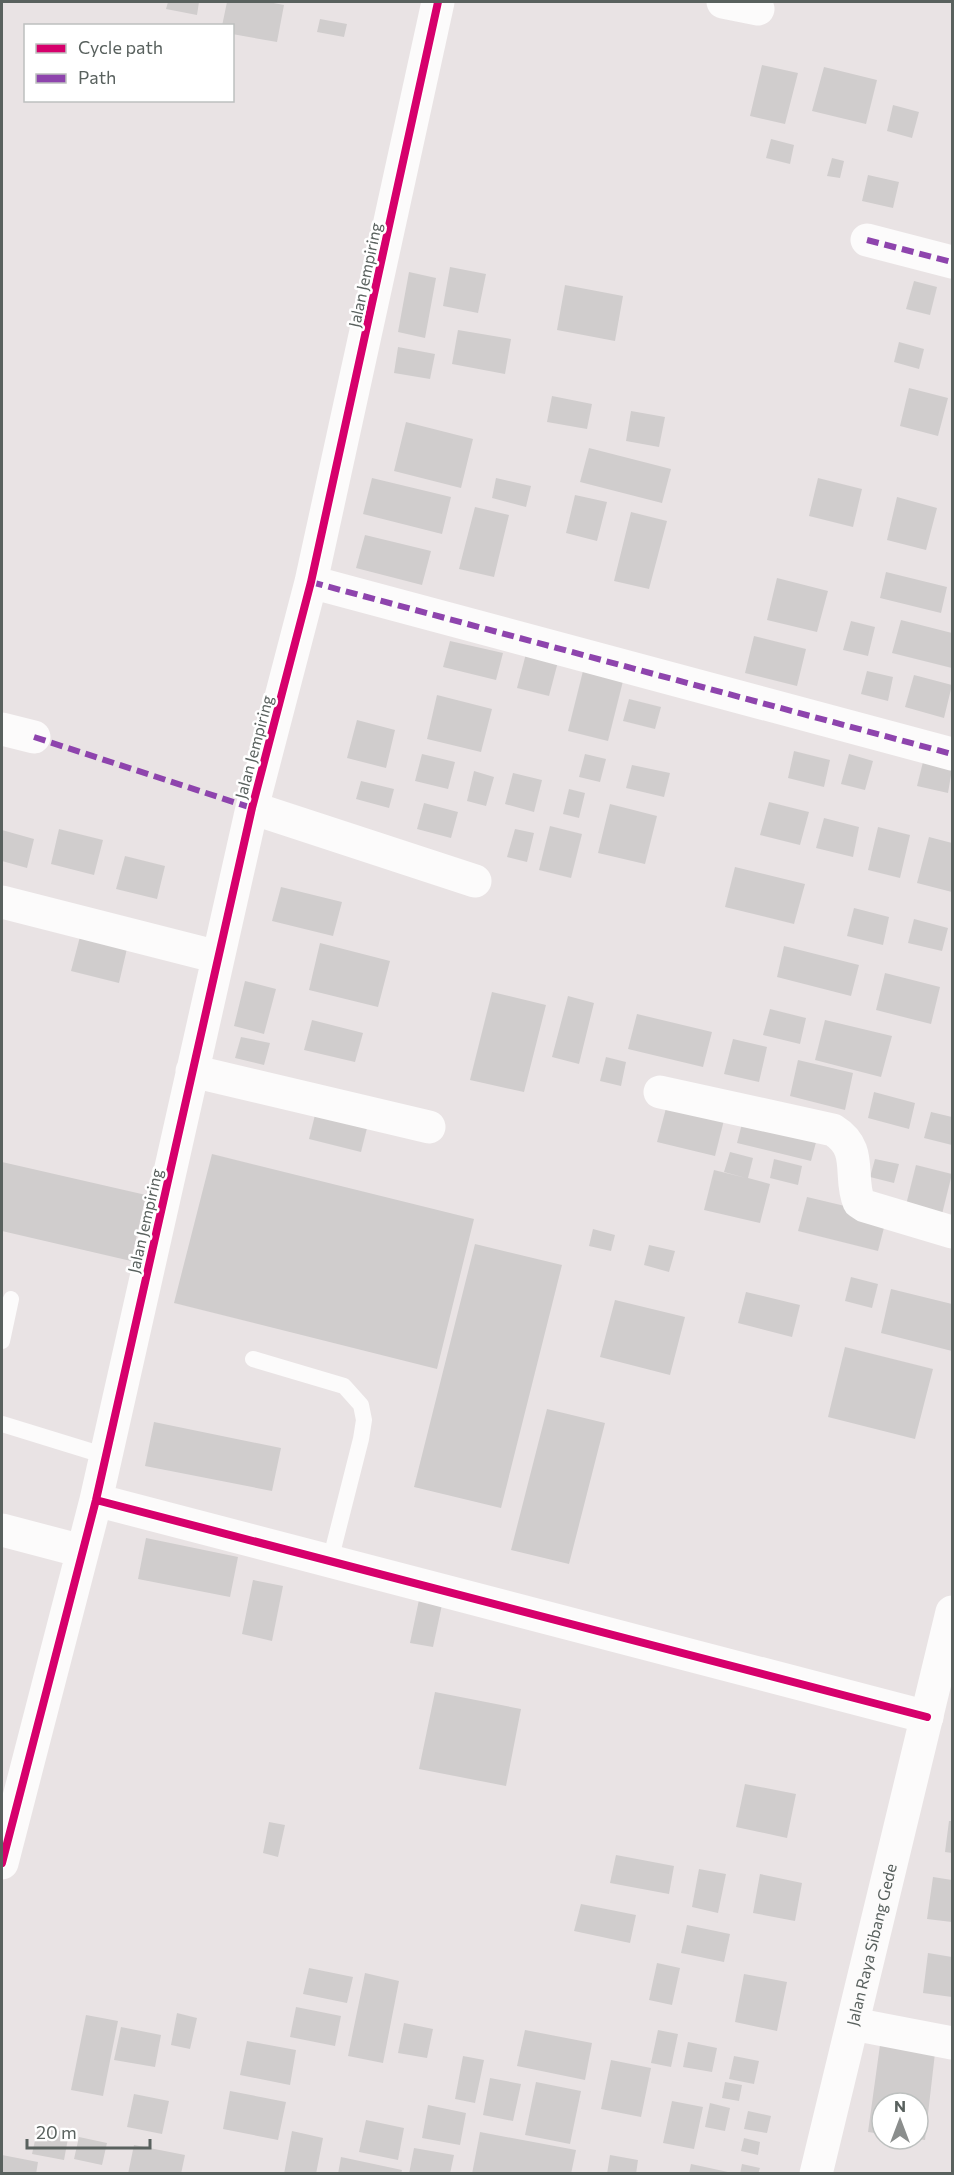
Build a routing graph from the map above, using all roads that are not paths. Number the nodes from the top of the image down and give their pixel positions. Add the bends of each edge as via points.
1 (438, 2) edge
2 (723, 2) edge
3 (758, 9) dead end
4 (867, 240) dead end
5 (952, 262) edge
6 (311, 582) junction
7 (2, 729) edge
8 (34, 737) dead end
9 (952, 754) edge
10 (252, 808) junction
11 (475, 881) dead end
12 (2, 902) edge
13 (218, 957) junction
14 (192, 1071) junction
15 (660, 1092) dead end
16 (429, 1126) dead end
17 (952, 1232) edge
18 (11, 1299) dead end
19 (2, 1341) edge
20 (253, 1359) dead end
21 (2, 1424) edge
22 (106, 1456) junction
23 (96, 1500) junction
24 (2, 1530) edge
25 (82, 1551) junction
26 (330, 1562) junction
27 (952, 1612) edge
28 (927, 1717) junction
29 (3, 1852) edge
30 (853, 2024) junction
31 (952, 2043) edge
32 (816, 2174) edge

1 - 6 street, Jalan Jempiring
2 - 3 street
4 - 5 street
6 - 9 street
6 - 10 street, Jalan Jempiring
7 - 8 street
10 - 11 street
10 - 13 street, Jalan Jempiring
12 - 13 street
13 - 14 street, Jalan Jempiring
14 - 16 street
14 - 22 street, Jalan Jempiring
15 - 17 street via 833,1130 851,1151 860,1202
18 - 19 lane
20 - 26 lane via 344,1386 362,1405 362,1439
21 - 22 lane
22 - 23 street, Jalan Jempiring
23 - 25 street, Jalan Jempiring
23 - 26 street
24 - 25 street
25 - 29 street, Jalan Jempiring
26 - 28 street
27 - 28 street, Jalan Raya Sibang Gede
28 - 30 street, Jalan Raya Sibang Gede
30 - 31 street
30 - 32 street, Jalan Raya Sibang Gede

